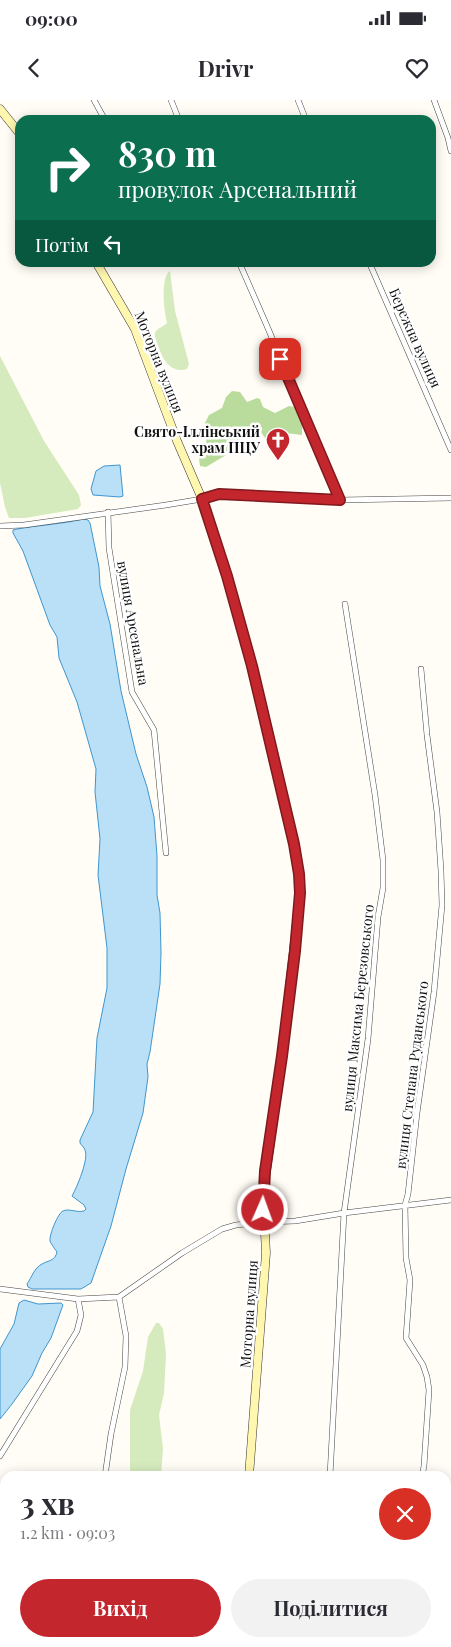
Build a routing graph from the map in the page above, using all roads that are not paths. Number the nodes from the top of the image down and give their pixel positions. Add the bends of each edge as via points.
1 (94, 100) edge
2 (170, 100) edge
3 (298, 100) edge
4 (434, 100) edge
5 (0, 109) edge
6 (102, 115) edge
7 (177, 115) edge
8 (304, 115) edge
9 (15, 128) edge
10 (451, 150) edge
11 (99, 267) edge
12 (241, 267) edge
13 (371, 267) edge
14 (451, 450) edge
15 (451, 498) edge
16 (202, 499) junction
17 (340, 500) junction
18 (108, 512) junction
19 (0, 526) edge
20 (346, 604) dead end
21 (421, 669) dead end
22 (166, 853) dead end
23 (451, 1200) edge
24 (405, 1205) junction
25 (344, 1213) junction
26 (264, 1222) junction
27 (0, 1288) edge
28 (119, 1297) junction
29 (78, 1299) junction
30 (0, 1456) edge
31 (106, 1471) edge
32 (249, 1471) edge
33 (330, 1471) edge
34 (423, 1471) edge

1 - 6 street
2 - 7 street
3 - 8 street
4 - 10 street
5 - 9 street
11 - 16 street, Моторна вулиця via 135,329
12 - 17 street
13 - 14 street, Бережна вулиця
15 - 17 street
16 - 17 street via 219,494
16 - 18 street
16 - 26 street, Моторна вулиця via 252,666 299,874 295,951 265,1171
18 - 19 street
18 - 22 street, вулиця Арсенальна via 109,548 132,692 154,730
20 - 25 street, вулиця Максима Березовського via 375,794 383,888 368,1039
21 - 24 street, вулиця Степана Руданського via 437,812 442,905 434,992
23 - 24 street
24 - 25 street
24 - 34 street, вулиця Степана Руданського via 406,1258 410,1280 406,1338 426,1372 429,1390
25 - 26 street
25 - 33 street, вулиця Максима Березовського
26 - 28 street via 222,1228
26 - 32 street, Моторна вулиця via 266,1254
27 - 29 street
28 - 29 street
28 - 31 street via 126,1336 124,1368
29 - 30 street via 81,1315 77,1331

